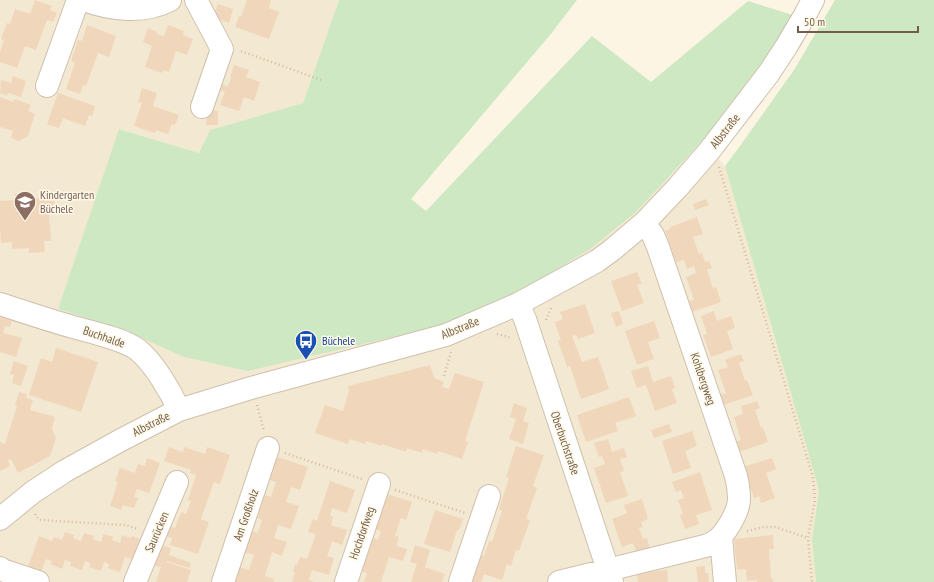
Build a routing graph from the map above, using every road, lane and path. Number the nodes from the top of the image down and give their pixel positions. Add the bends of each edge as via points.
1 (78, 0) edge
2 (84, 0) edge
3 (170, 0) edge
4 (196, 0) edge
5 (813, 0) edge
6 (222, 49) junction
7 (321, 80) dead end
8 (47, 86) dead end
9 (202, 107) dead end
10 (719, 167) dead end
11 (644, 223) junction
12 (0, 304) edge
13 (518, 304) junction
14 (495, 334) dead end
15 (514, 342) dead end
16 (448, 352) dead end
17 (444, 376) dead end
18 (251, 388) junction
19 (179, 410) junction
20 (268, 448) joint
21 (177, 482) dead end
22 (379, 484) dead end
23 (489, 496) dead end
24 (8, 509) edge
25 (156, 535) junction
26 (721, 537) junction
27 (808, 538) junction
28 (1, 571) edge
29 (610, 576) edge
30 (38, 582) edge
31 (135, 582) edge
32 (223, 582) edge
33 (346, 582) edge
34 (460, 582) edge
35 (559, 582) edge
36 (725, 582) edge
37 (812, 582) edge

1 - 8 street
2 - 3 street via 100,6 125,9 149,8
4 - 6 street
5 - 11 street, Albstraße via 769,73 710,150
6 - 7 path via 228,46
6 - 9 street
10 - 27 path via 813,477 815,500
11 - 13 street, Albstraße via 597,261
11 - 26 street, Kohlbergweg via 653,234 658,247 739,487 736,512
12 - 19 street, Buchhalde via 122,342 138,350 169,390
13 - 18 street, Albstraße via 446,335
13 - 29 street, Oberbuchstraße
14 - 15 path via 511,337
16 - 17 path via 452,350
18 - 19 street, Albstraße
18 - 20 path
19 - 24 street, Albstraße via 79,463
20 - 32 street, Am Großholz
21 - 25 street, Saurücken
22 - 33 street, Hochdorfweg
23 - 34 street
24 - 25 path via 32,510 39,520 126,525
25 - 31 street, Saurücken
26 - 27 path via 770,526
26 - 29 street, Kohlbergweg via 705,546
26 - 36 street
27 - 37 path
28 - 30 street
29 - 35 street, Kohlbergweg

